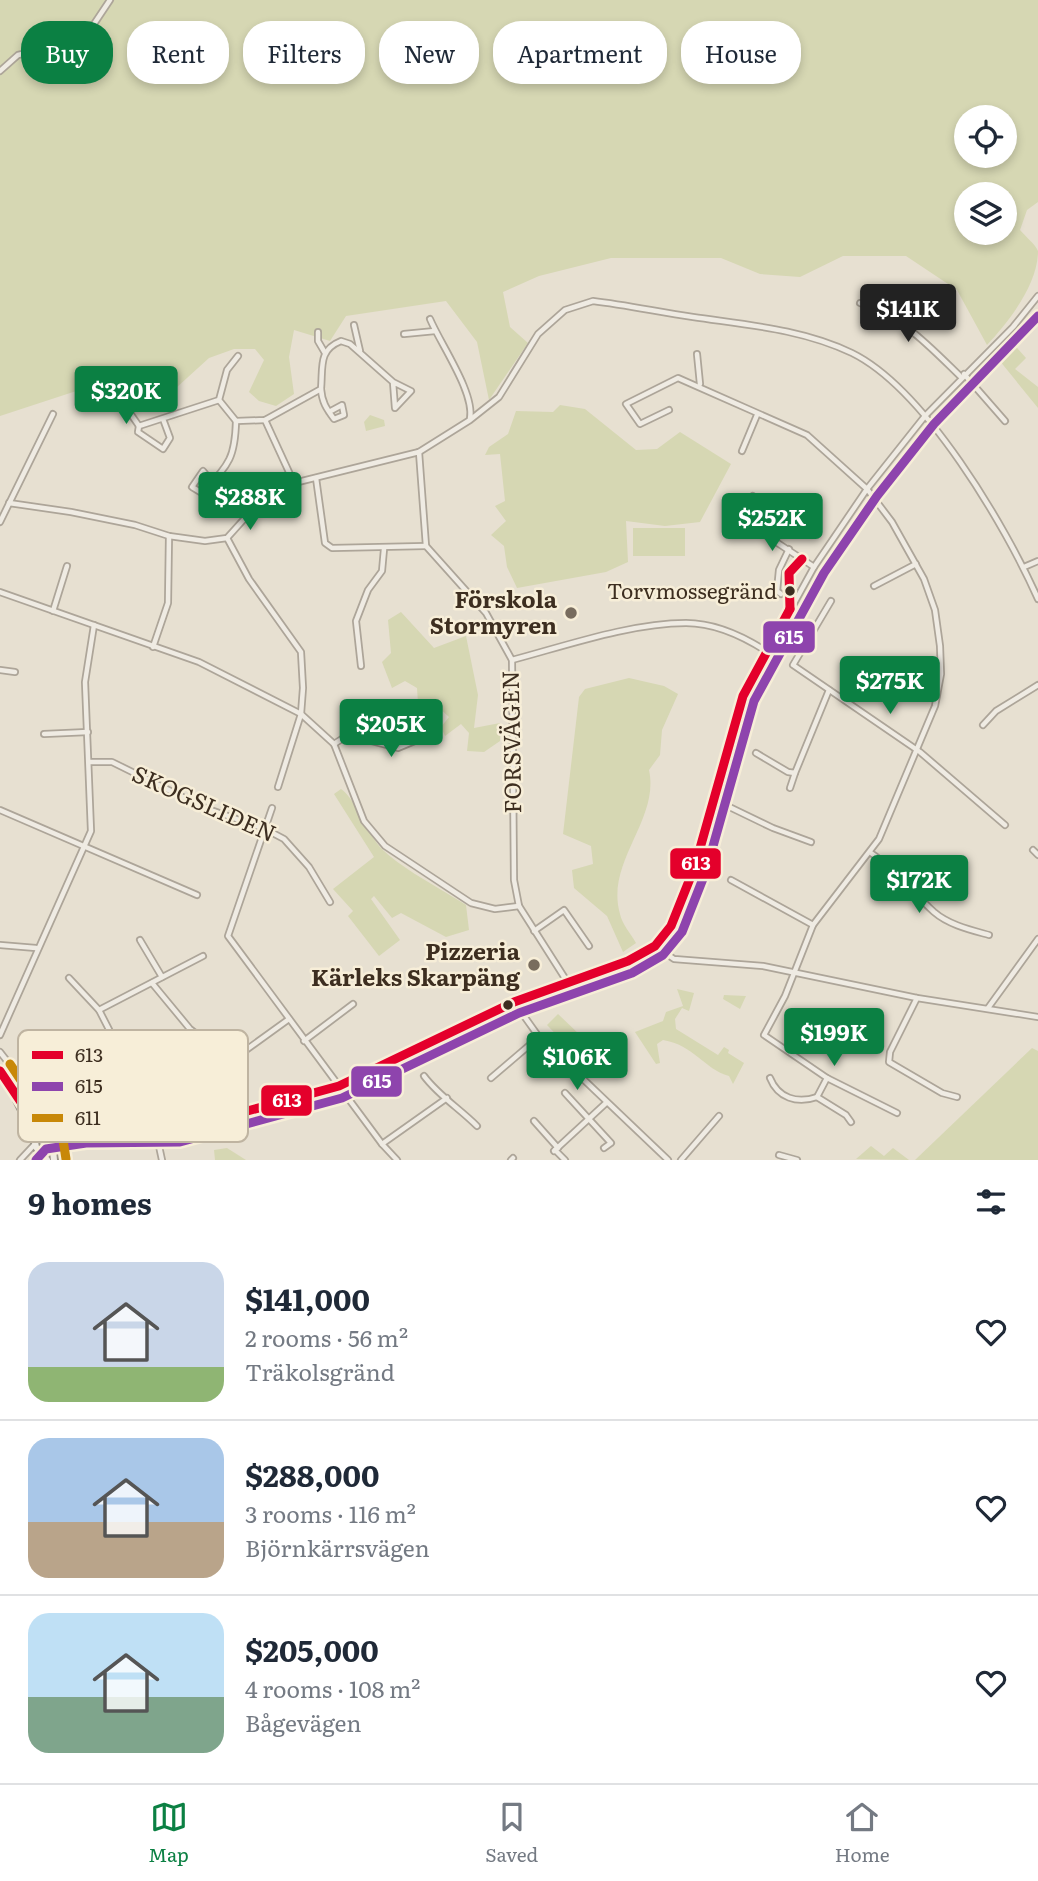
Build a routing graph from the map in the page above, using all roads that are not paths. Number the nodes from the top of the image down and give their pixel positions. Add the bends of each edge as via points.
1 (110, 0) edge
2 (0, 71) edge
3 (1038, 296) edge
4 (860, 303) dead end
5 (430, 319) dead end
6 (354, 325) dead end
7 (435, 331) junction
8 (318, 332) dead end
9 (404, 334) dead end
10 (360, 352) junction
11 (325, 353) junction
12 (697, 354) dead end
13 (238, 356) dead end
14 (963, 375) junction
15 (393, 382) junction
16 (700, 385) junction
17 (321, 389) junction
18 (219, 400) junction
19 (669, 410) dead end
20 (329, 412) dead end
21 (130, 413) dead end
22 (52, 414) dead end
23 (757, 415) junction
24 (925, 416) junction
25 (163, 419) junction
26 (265, 420) junction
27 (470, 420) junction
28 (236, 421) junction
29 (1005, 421) dead end
30 (139, 426) junction
31 (742, 451) dead end
32 (419, 452) junction
33 (316, 478) junction
34 (212, 482) junction
35 (295, 483) junction
36 (867, 489) junction
37 (753, 496) dead end
38 (9, 503) junction
39 (783, 504) dead end
40 (0, 522) edge
41 (765, 533) junction
42 (169, 536) junction
43 (227, 538) junction
44 (426, 546) junction
45 (384, 549) junction
46 (789, 549) junction
47 (1038, 561) edge
48 (916, 564) junction
49 (66, 566) dead end
50 (814, 567) junction
51 (1024, 567) junction
52 (874, 586) dead end
53 (0, 592) edge
54 (781, 594) dead end
55 (1038, 599) edge
56 (831, 601) dead end
57 (53, 611) junction
58 (94, 625) junction
59 (153, 647) junction
60 (765, 651) junction
61 (512, 660) junction
62 (361, 666) dead end
63 (0, 670) edge
64 (15, 672) dead end
65 (1038, 685) edge
66 (830, 690) junction
67 (301, 714) junction
68 (983, 725) dead end
69 (88, 732) junction
70 (434, 733) dead end
71 (44, 734) dead end
72 (334, 744) junction
73 (915, 749) junction
74 (756, 753) dead end
75 (89, 762) junction
76 (795, 773) junction
77 (278, 787) dead end
78 (789, 788) dead end
79 (715, 800) junction
80 (272, 808) dead end
81 (0, 810) edge
82 (1006, 825) dead end
83 (265, 829) junction
84 (811, 842) dead end
85 (84, 847) junction
86 (871, 853) junction
87 (731, 880) dead end
88 (197, 895) dead end
89 (330, 902) dead end
90 (519, 906) junction
91 (813, 925) junction
92 (534, 931) junction
93 (989, 935) dead end
94 (140, 940) dead end
95 (1037, 942) edge
96 (0, 945) edge
97 (589, 946) dead end
98 (655, 946) junction
99 (36, 948) junction
100 (204, 956) dead end
101 (794, 972) junction
102 (162, 977) junction
103 (69, 978) dead end
104 (152, 982) junction
105 (568, 983) junction
106 (917, 998) junction
107 (514, 1002) junction
108 (353, 1004) dead end
109 (988, 1008) junction
110 (99, 1010) junction
111 (1038, 1017) edge
112 (289, 1019) junction
113 (109, 1030) edge
114 (193, 1030) edge
115 (0, 1035) edge
116 (539, 1037) junction
117 (304, 1041) junction
118 (248, 1049) edge
119 (0, 1052) edge
120 (0, 1071) edge
121 (18, 1075) edge
122 (424, 1076) dead end
123 (491, 1078) dead end
124 (769, 1078) dead end
125 (827, 1078) junction
126 (6, 1079) junction
127 (339, 1086) junction
128 (565, 1093) dead end
129 (18, 1096) edge
130 (817, 1097) junction
131 (957, 1097) dead end
132 (447, 1098) junction
133 (606, 1103) junction
134 (18, 1104) edge
135 (248, 1112) edge
136 (897, 1113) dead end
137 (719, 1115) dead end
138 (589, 1119) junction
139 (534, 1121) dead end
140 (851, 1122) dead end
141 (477, 1126) dead end
142 (36, 1142) joint
143 (50, 1142) edge
144 (61, 1142) edge
145 (158, 1142) edge
146 (382, 1144) junction
147 (53, 1148) junction
148 (604, 1148) dead end
149 (556, 1149) junction
150 (41, 1153) junction
151 (779, 1155) dead end
152 (22, 1158) edge
153 (47, 1160) edge
154 (54, 1160) edge
155 (162, 1160) edge
156 (397, 1160) edge
157 (565, 1160) edge
158 (668, 1160) edge
159 (681, 1160) edge
160 (797, 1160) edge

1 - 2 street via 78,41 18,55
3 - 14 street
4 - 14 street via 886,311
5 - 7 street
6 - 10 street
7 - 9 street
7 - 27 street via 470,404
8 - 11 street
10 - 11 street via 341,341 329,345
10 - 15 street
11 - 17 street
12 - 16 street
13 - 18 street via 228,370
14 - 24 street
14 - 29 street
15 - 15 street via 394,395 396,408 411,391
16 - 19 street via 678,377 626,404 640,424
16 - 23 street
17 - 20 street
17 - 26 street
18 - 25 street
18 - 28 street
21 - 30 street
22 - 38 street
23 - 31 street
23 - 36 street via 807,435
24 - 27 street via 886,373 813,337 593,301 565,310 538,334 499,397
24 - 36 street
24 - 51 street
25 - 30 street
25 - 30 street via 170,438 163,449 138,432
26 - 28 street
26 - 35 street
27 - 32 street
28 - 34 street via 235,450 228,467
32 - 33 street
32 - 44 street
33 - 35 street
33 - 45 street via 325,543 332,548
34 - 34 street via 202,493 192,487 203,471
35 - 43 street via 256,508
36 - 48 street
36 - 50 street
37 - 41 street via 740,517
38 - 40 street
38 - 42 street via 104,519
39 - 41 street
41 - 46 street
42 - 43 street via 205,541
42 - 59 street via 168,603
43 - 67 street via 249,579 300,652
44 - 45 street
44 - 61 street, FORSVÄGEN via 486,613
45 - 62 street via 382,571 356,621
46 - 50 street
46 - 54 street via 779,570 776,591
47 - 51 street
48 - 52 street
48 - 73 street via 935,610 941,674 935,705
49 - 57 street
50 - 60 street
51 - 55 street
53 - 57 street
56 - 66 street via 793,665
57 - 58 street
58 - 59 street
58 - 69 street via 85,682
59 - 67 street via 199,662
60 - 61 street via 735,633 687,623
60 - 79 street via 743,696
61 - 90 street, FORSVÄGEN via 514,880
63 - 64 street
65 - 68 street via 996,711
66 - 73 street
66 - 76 street
67 - 72 street
67 - 77 street
69 - 71 street
69 - 75 street
70 - 72 street via 398,748 348,735
72 - 90 street via 364,821 385,846 471,903 495,909
73 - 82 street
73 - 86 street
74 - 76 street
75 - 83 street, SKOGSLIDEN via 112,762 205,808
75 - 85 street via 92,818
76 - 78 street
79 - 84 street
79 - 98 street via 680,905
80 - 83 street
81 - 85 street
83 - 89 street, SKOGSLIDEN via 299,854
83 - 112 street via 228,936
85 - 88 street
85 - 99 street
86 - 91 street
86 - 93 street via 902,876 936,914
87 - 91 street
90 - 92 street, FORSVÄGEN
91 - 101 street
92 - 97 street via 564,910
92 - 105 street, FORSVÄGEN
94 - 102 street
95 - 109 street
96 - 99 street
98 - 101 street via 674,959
98 - 105 street
99 - 115 street
100 - 102 street
101 - 106 street
101 - 125 street via 764,1035
102 - 104 street
103 - 110 street
104 - 110 street
104 - 114 street
105 - 107 street
106 - 109 street
106 - 131 street via 889,1062
107 - 116 street
107 - 127 street
108 - 117 street
109 - 111 street
110 - 113 street
112 - 117 street
112 - 118 street
116 - 123 street
116 - 133 street
117 - 127 street
119 - 121 street
120 - 126 main road
122 - 132 street via 436,1093
124 - 130 street via 779,1092 793,1100
125 - 130 street
125 - 136 street
126 - 129 main road
126 - 134 main road
127 - 135 street
127 - 146 street
128 - 138 street
130 - 140 street
132 - 141 street
132 - 146 street
133 - 138 street
133 - 158 street
137 - 159 street
138 - 148 street via 611,1143
138 - 149 street
139 - 149 street
142 - 150 main road
142 - 152 street
143 - 147 main road
144 - 147 street
145 - 155 street
146 - 156 street
147 - 150 main road
147 - 154 main road
149 - 157 street
150 - 152 street
150 - 153 main road
151 - 160 street

